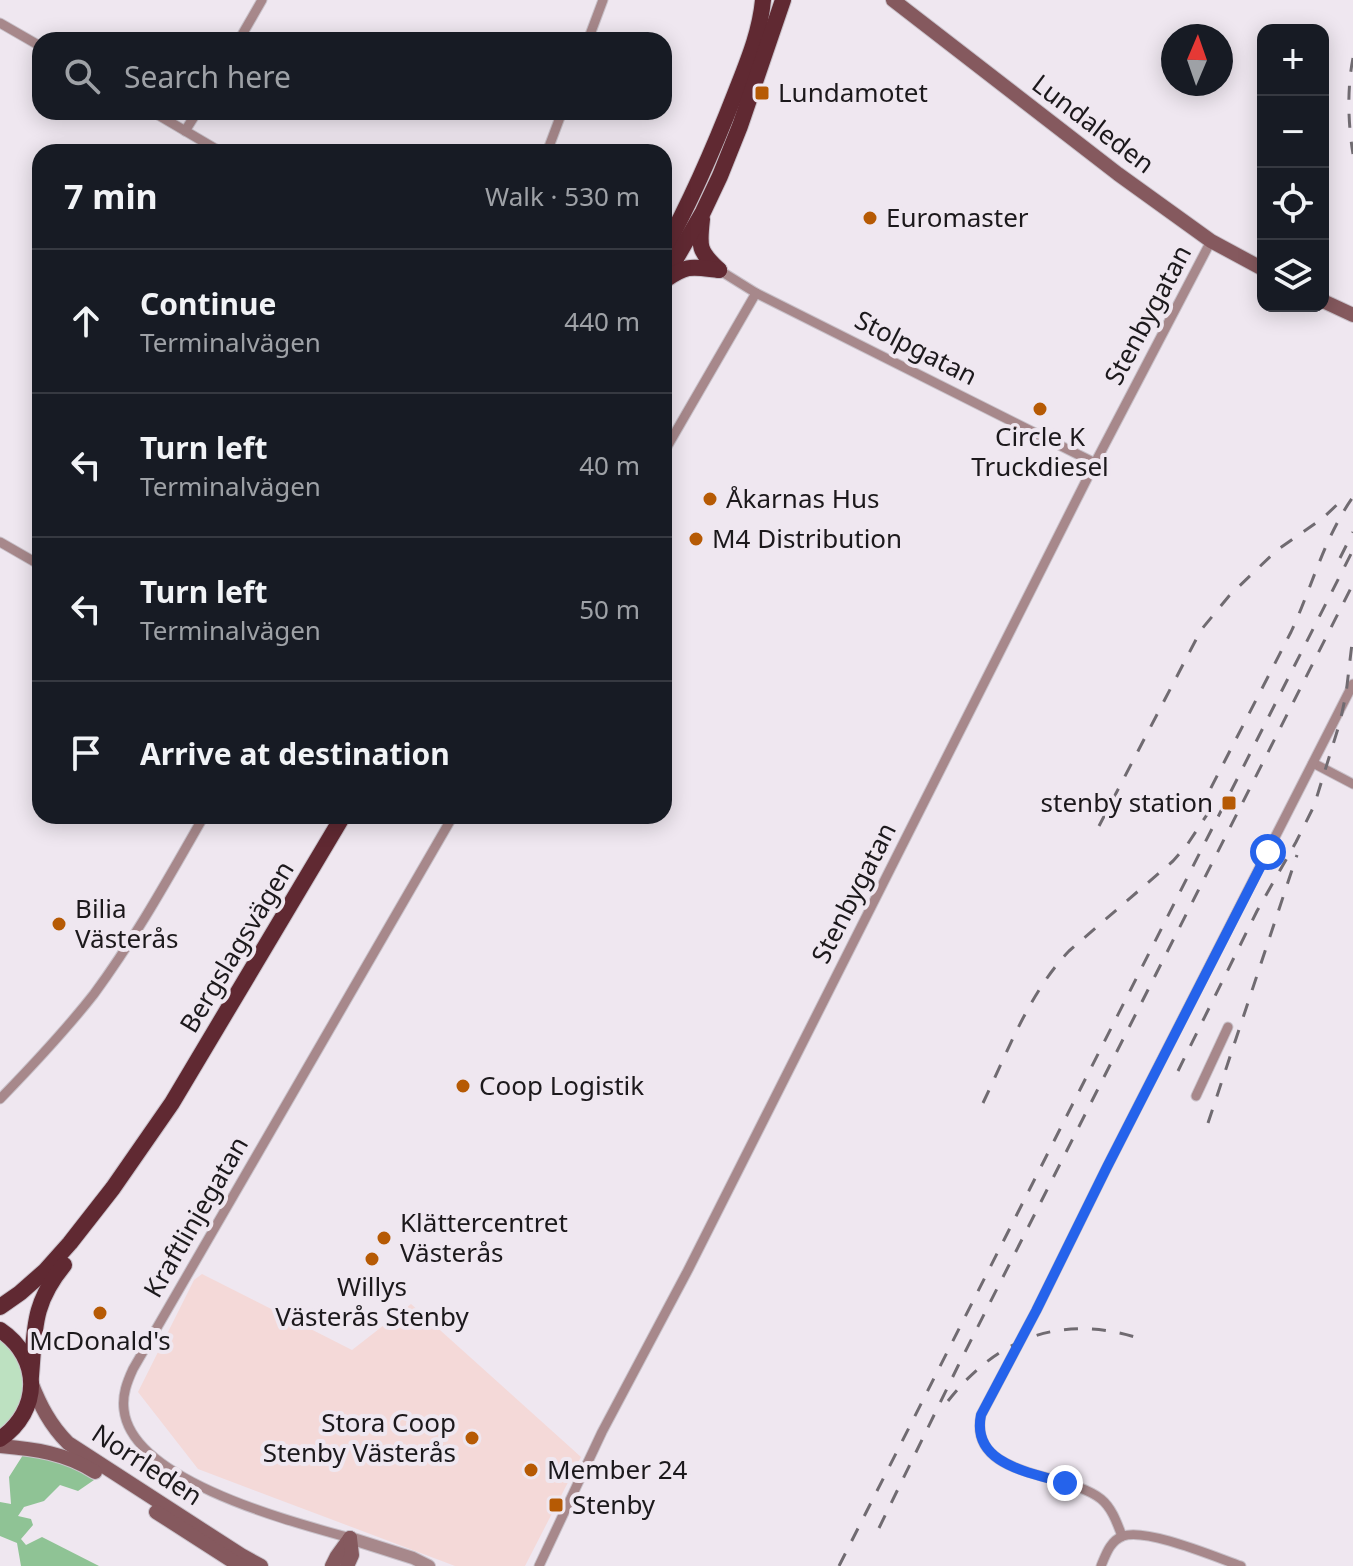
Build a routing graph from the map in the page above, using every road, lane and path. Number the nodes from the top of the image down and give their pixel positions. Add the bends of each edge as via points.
1 (262, 0) edge
2 (603, 0) edge
3 (763, 0) edge
4 (783, 0) edge
5 (883, 0) edge
6 (898, 3) edge
7 (0, 23) edge
8 (244, 32) edge
9 (591, 32) edge
10 (32, 41) edge
11 (166, 120) edge
12 (192, 120) edge
13 (559, 120) edge
14 (185, 131) junction
15 (207, 144) edge
16 (550, 144) edge
17 (703, 212) junction
18 (672, 235) edge
19 (1211, 241) junction
20 (672, 266) edge
21 (1257, 266) edge
22 (719, 270) junction
23 (672, 275) edge
24 (756, 293) junction
25 (1329, 304) edge
26 (1353, 315) edge
27 (672, 438) edge
28 (1095, 463) junction
29 (0, 542) edge
30 (32, 560) edge
31 (1353, 684) edge
32 (1313, 763) junction
33 (1353, 784) edge
34 (199, 824) edge
35 (338, 824) edge
36 (448, 824) edge
37 (1228, 1027) dead end
38 (1196, 1096) dead end
39 (0, 1099) edge
40 (172, 1103) junction
41 (0, 1307) edge
42 (0, 1330) edge
43 (31, 1379) junction
44 (0, 1439) edge
45 (0, 1446) edge
46 (1122, 1536) junction
47 (350, 1538) junction
48 (240, 1566) edge
49 (261, 1566) edge
50 (332, 1566) edge
51 (347, 1566) edge
52 (429, 1566) edge
53 (539, 1566) edge
54 (1101, 1566) edge
55 (1241, 1566) edge

1 - 8 street
2 - 9 street
3 - 18 highway via 756,39 714,149
4 - 17 highway via 740,126
5 - 6 main road, Lundaleden
6 - 19 main road, Lundaleden
7 - 10 street
11 - 14 street
12 - 14 street
13 - 16 street
14 - 15 street
17 - 20 highway
17 - 22 highway via 701,252
19 - 21 main road, Lundaleden
19 - 28 street, Stenbygatan
22 - 23 highway via 690,267
22 - 24 street, Stolpgatan
24 - 27 street
24 - 28 street, Stolpgatan
25 - 26 main road
28 - 53 street, Stenbygatan via 602,1432
29 - 30 street
31 - 32 street
32 - 33 street
32 - 46 street via 981,1415 985,1448 1015,1467 1092,1493 1107,1505
34 - 39 street via 112,968
35 - 40 highway, Bergslagsvägen
36 - 47 street, Kraftlinjegatan via 133,1369 124,1397 124,1413 139,1443 174,1471 263,1513
37 - 38 street
40 - 41 highway, Bergslagsvägen via 58,1258
40 - 43 highway, Bergslagsvägen via 123,1186 45,1292 34,1330
42 - 43 highway via 21,1350
43 - 44 highway, Bergslagsvägen via 25,1414
43 - 49 main road, Norrleden via 48,1419 68,1443
45 - 48 main road, Norrleden via 66,1456
46 - 54 street
46 - 55 street via 1150,1536
47 - 50 main road
47 - 51 main road
47 - 52 street

